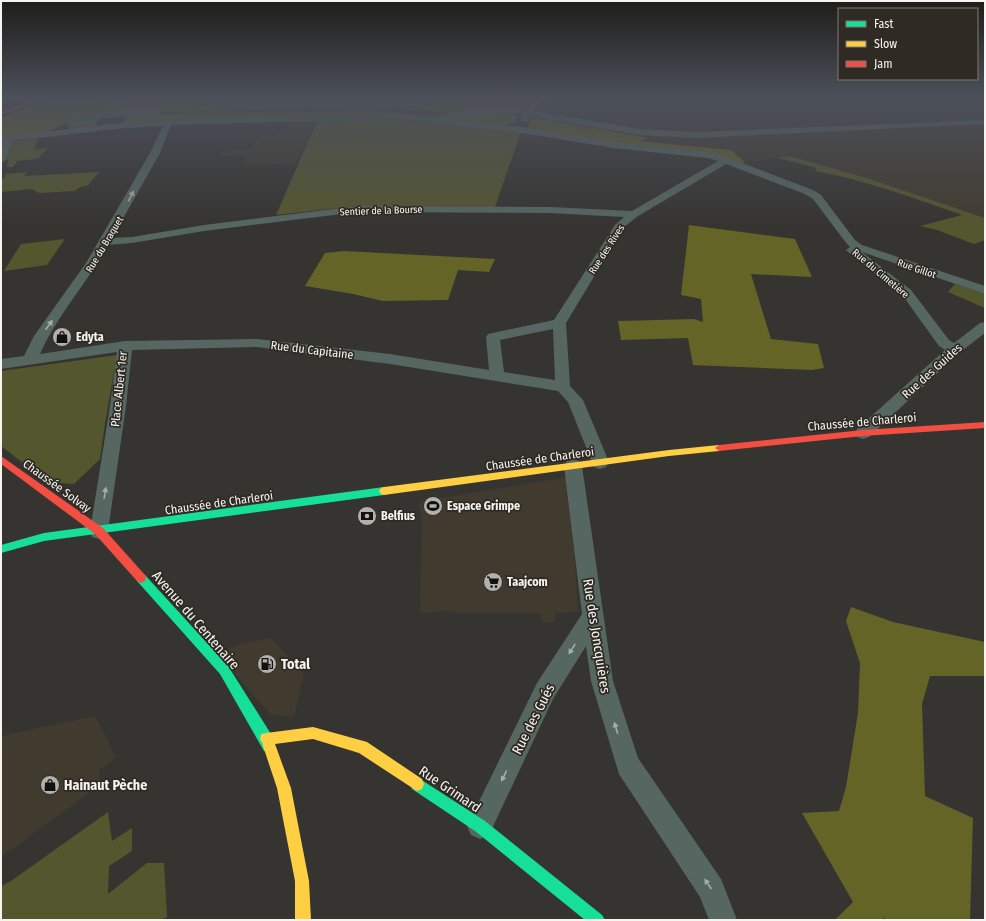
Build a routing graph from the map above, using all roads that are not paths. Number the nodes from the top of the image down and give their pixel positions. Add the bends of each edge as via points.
1 (4, 141) edge
2 (160, 141) edge
3 (589, 141) edge
4 (1, 160) edge
5 (726, 160) junction
6 (1, 165) edge
7 (634, 214) junction
8 (105, 242) junction
9 (851, 242) junction
10 (985, 290) edge
11 (559, 323) junction
12 (985, 326) edge
13 (125, 346) junction
14 (954, 350) junction
15 (30, 359) junction
16 (1, 364) edge
17 (497, 376) junction
18 (563, 387) junction
19 (985, 425) edge
20 (863, 433) junction
21 (1, 460) edge
22 (600, 462) junction
23 (573, 466) junction
24 (99, 531) junction
25 (1, 549) edge
26 (593, 616) junction
27 (266, 739) junction
28 (480, 826) junction
29 (303, 920) edge
30 (597, 920) edge
31 (723, 920) edge

1 - 4 street
8 -> 2 street, Rue du Braquet
3 - 5 street, Rue du Cimetière via 710,155
4 - 6 street
5 - 7 street, Rue des Rives
5 - 9 street, Rue du Cimetière via 810,192
7 - 8 street, Sentier de la Bourse via 550,210 358,209
7 - 11 street, Rue des Rives via 620,225
15 -> 8 street, Rue du Braquet via 39,339
9 - 10 street, Rue Gillot via 870,252
9 - 14 street, Rue du Cimetière via 851,248 856,254 907,293 944,343
11 - 17 street via 494,337
11 - 18 street
12 - 14 street, Rue des Guides
13 - 15 street, Place Albert 1er
13 - 17 street, Rue du Capitaine via 257,343 390,359
24 -> 13 street, Place Albert 1er
14 - 20 street, Rue des Guides
15 - 16 street, Place Albert 1er
17 - 18 street, Rue du Capitaine
18 - 22 street via 575,400
19 - 20 main road, Chaussée de Charleroi
20 - 22 main road, Chaussée de Charleroi
21 - 24 main road, Chaussée Solvay
22 - 23 main road, Chaussée de Charleroi
23 - 24 main road, Chaussée de Charleroi
23 - 26 street, Rue des Joncquières
24 - 25 main road, Chaussée de Charleroi via 44,537
24 - 27 main road, Avenue du Centenaire via 224,670
26 -> 28 street, Rue des Gués via 545,691
31 -> 26 street, Rue des Joncquières via 712,890 628,765 602,681
27 - 28 main road, Rue Grimard via 313,733 362,746
27 - 29 main road, Avenue du Centenaire via 284,788 302,881
28 - 30 main road, Rue Grimard

